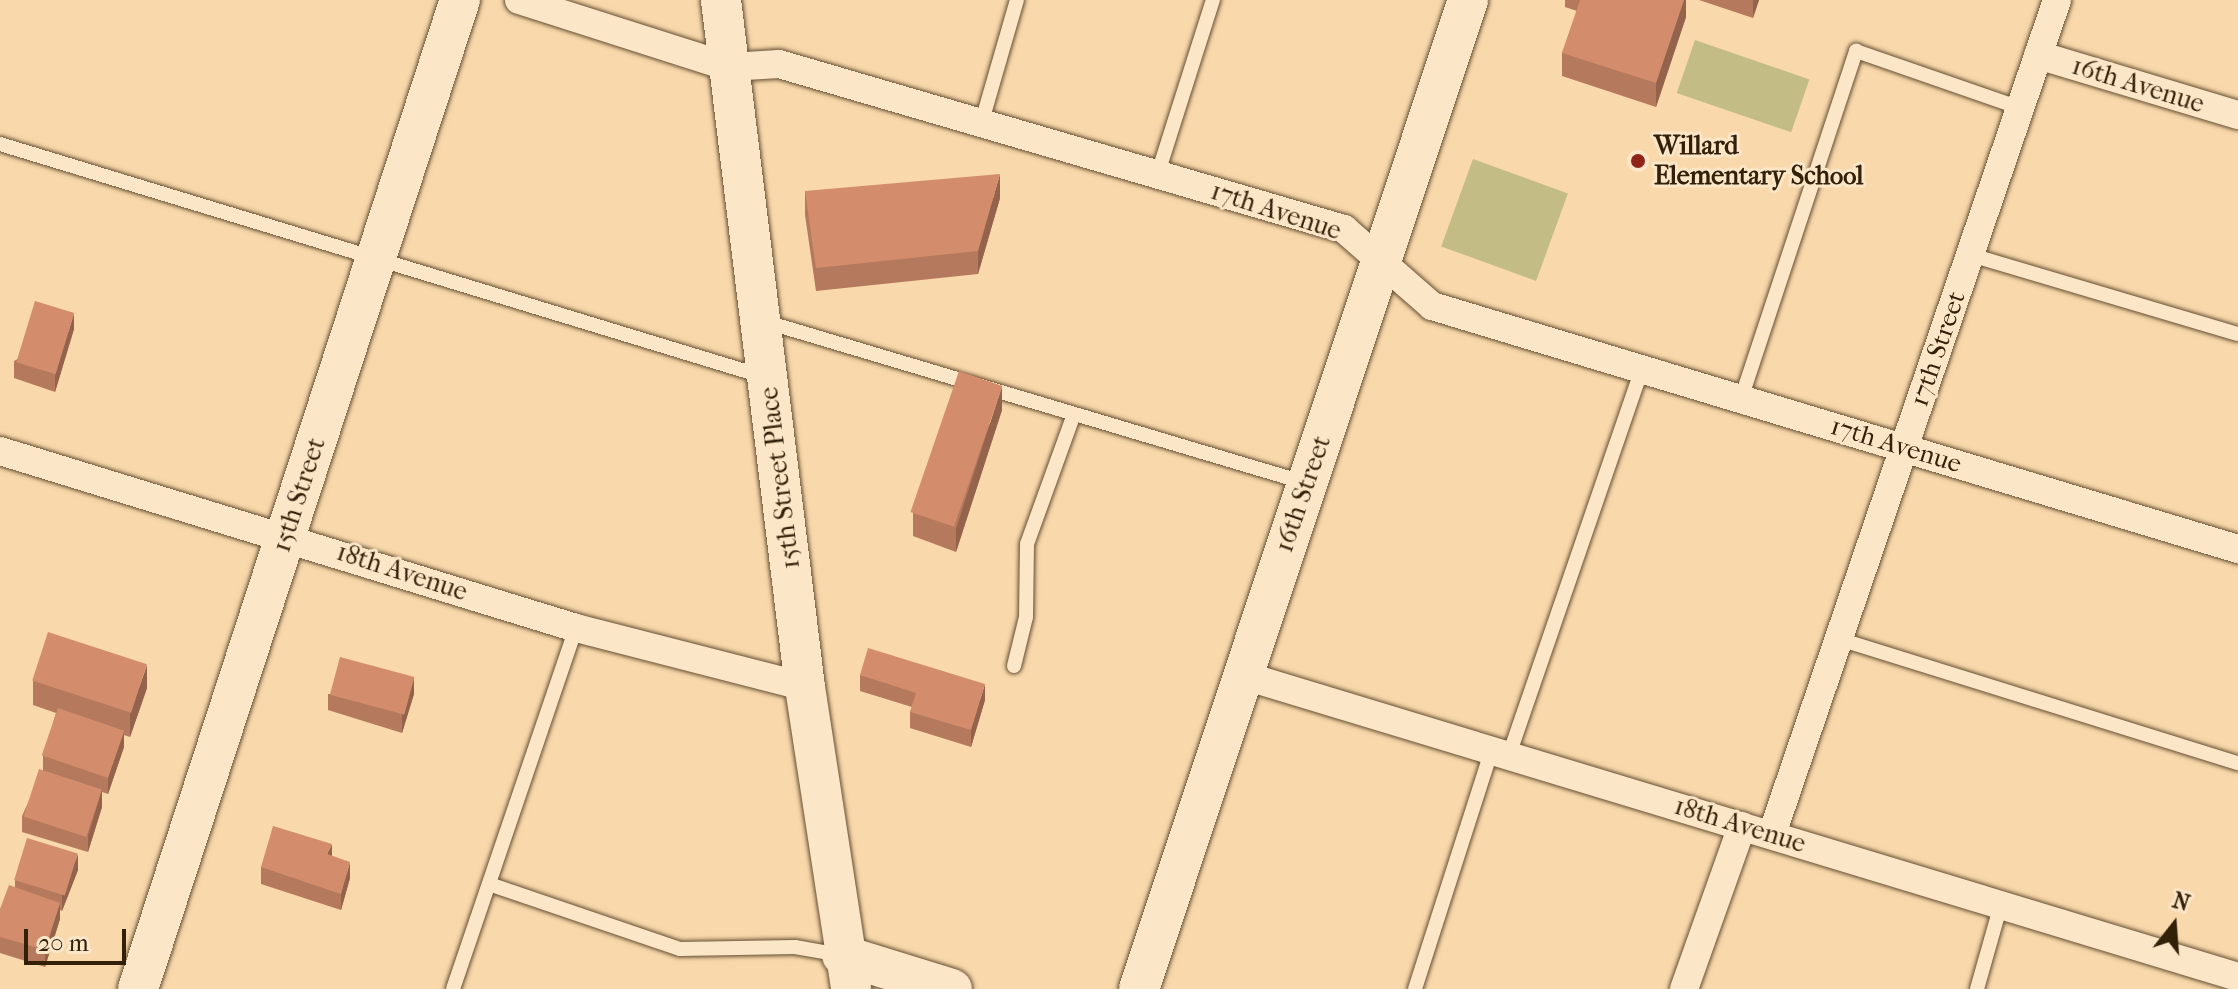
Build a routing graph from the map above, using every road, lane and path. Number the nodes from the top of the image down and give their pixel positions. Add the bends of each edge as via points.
1 (460, 0) edge
2 (519, 0) edge
3 (721, 0) edge
4 (1017, 0) edge
5 (1213, 0) edge
6 (1468, 0) edge
7 (2057, 0) edge
8 (2038, 55) junction
9 (729, 67) junction
10 (2021, 108) junction
11 (2238, 115) edge
12 (982, 121) junction
13 (0, 144) edge
14 (1158, 173) junction
15 (1971, 255) junction
16 (376, 258) junction
17 (1381, 264) junction
18 (761, 320) junction
19 (2238, 334) edge
20 (1642, 369) junction
21 (767, 378) junction
22 (1741, 399) junction
23 (1074, 414) junction
24 (1905, 448) junction
25 (0, 451) edge
26 (1307, 484) junction
27 (286, 535) junction
28 (2238, 549) edge
29 (576, 628) junction
30 (1839, 639) junction
31 (1014, 666) dead end
32 (1242, 675) junction
33 (805, 687) junction
34 (1501, 752) junction
35 (2238, 763) edge
36 (1742, 826) junction
37 (1772, 834) junction
38 (489, 884) junction
39 (2001, 904) junction
40 (2238, 977) edge
41 (843, 978) edge
42 (138, 989) edge
43 (453, 989) edge
44 (952, 989) edge
45 (1139, 989) edge
46 (1415, 989) edge
47 (1684, 989) edge
48 (1977, 989) edge

1 - 16 street, 15th Street
2 - 9 street, 17th Avenue
3 - 9 street, 15th Street Place
4 - 12 lane
5 - 14 lane
6 - 17 street, 16th Street
7 - 8 street, 17th Street
8 - 10 street, 17th Street
8 - 11 street, 16th Avenue
9 - 12 street, 17th Avenue via 779,64
9 - 18 street, 15th Street Place
10 - 15 street, 17th Street
10 - 22 lane via 1856,51
12 - 14 street, 17th Avenue
13 - 16 lane
14 - 17 street, 17th Avenue via 1344,229
15 - 19 lane
15 - 24 street, 17th Street
16 - 21 lane
16 - 27 street, 15th Street
17 - 20 street, 17th Avenue via 1432,306
17 - 26 street, 16th Street
18 - 21 street, 15th Street Place
18 - 23 lane
20 - 22 street, 17th Avenue
20 - 34 lane
21 - 33 street, 15th Street Place
22 - 24 street, 17th Avenue
23 - 26 lane
23 - 31 lane via 1027,544 1026,617
24 - 28 street, 17th Avenue
24 - 30 street, 17th Street
25 - 27 street, 18th Avenue
26 - 32 street, 16th Street
27 - 29 street, 18th Avenue
27 - 42 street, 15th Street
29 - 33 street, 18th Avenue
29 - 38 lane
30 - 35 lane
30 - 37 street, 17th Street
32 - 34 street, 18th Avenue
32 - 45 street, 16th Street
33 - 41 street, 15th Street Place
34 - 36 street, 18th Avenue
34 - 46 lane
36 - 37 street, 18th Avenue
36 - 47 street
37 - 39 street, 18th Avenue
38 - 41 lane via 680,949 795,947
38 - 43 lane
39 - 40 street, 18th Avenue
39 - 48 lane
41 - 44 street

